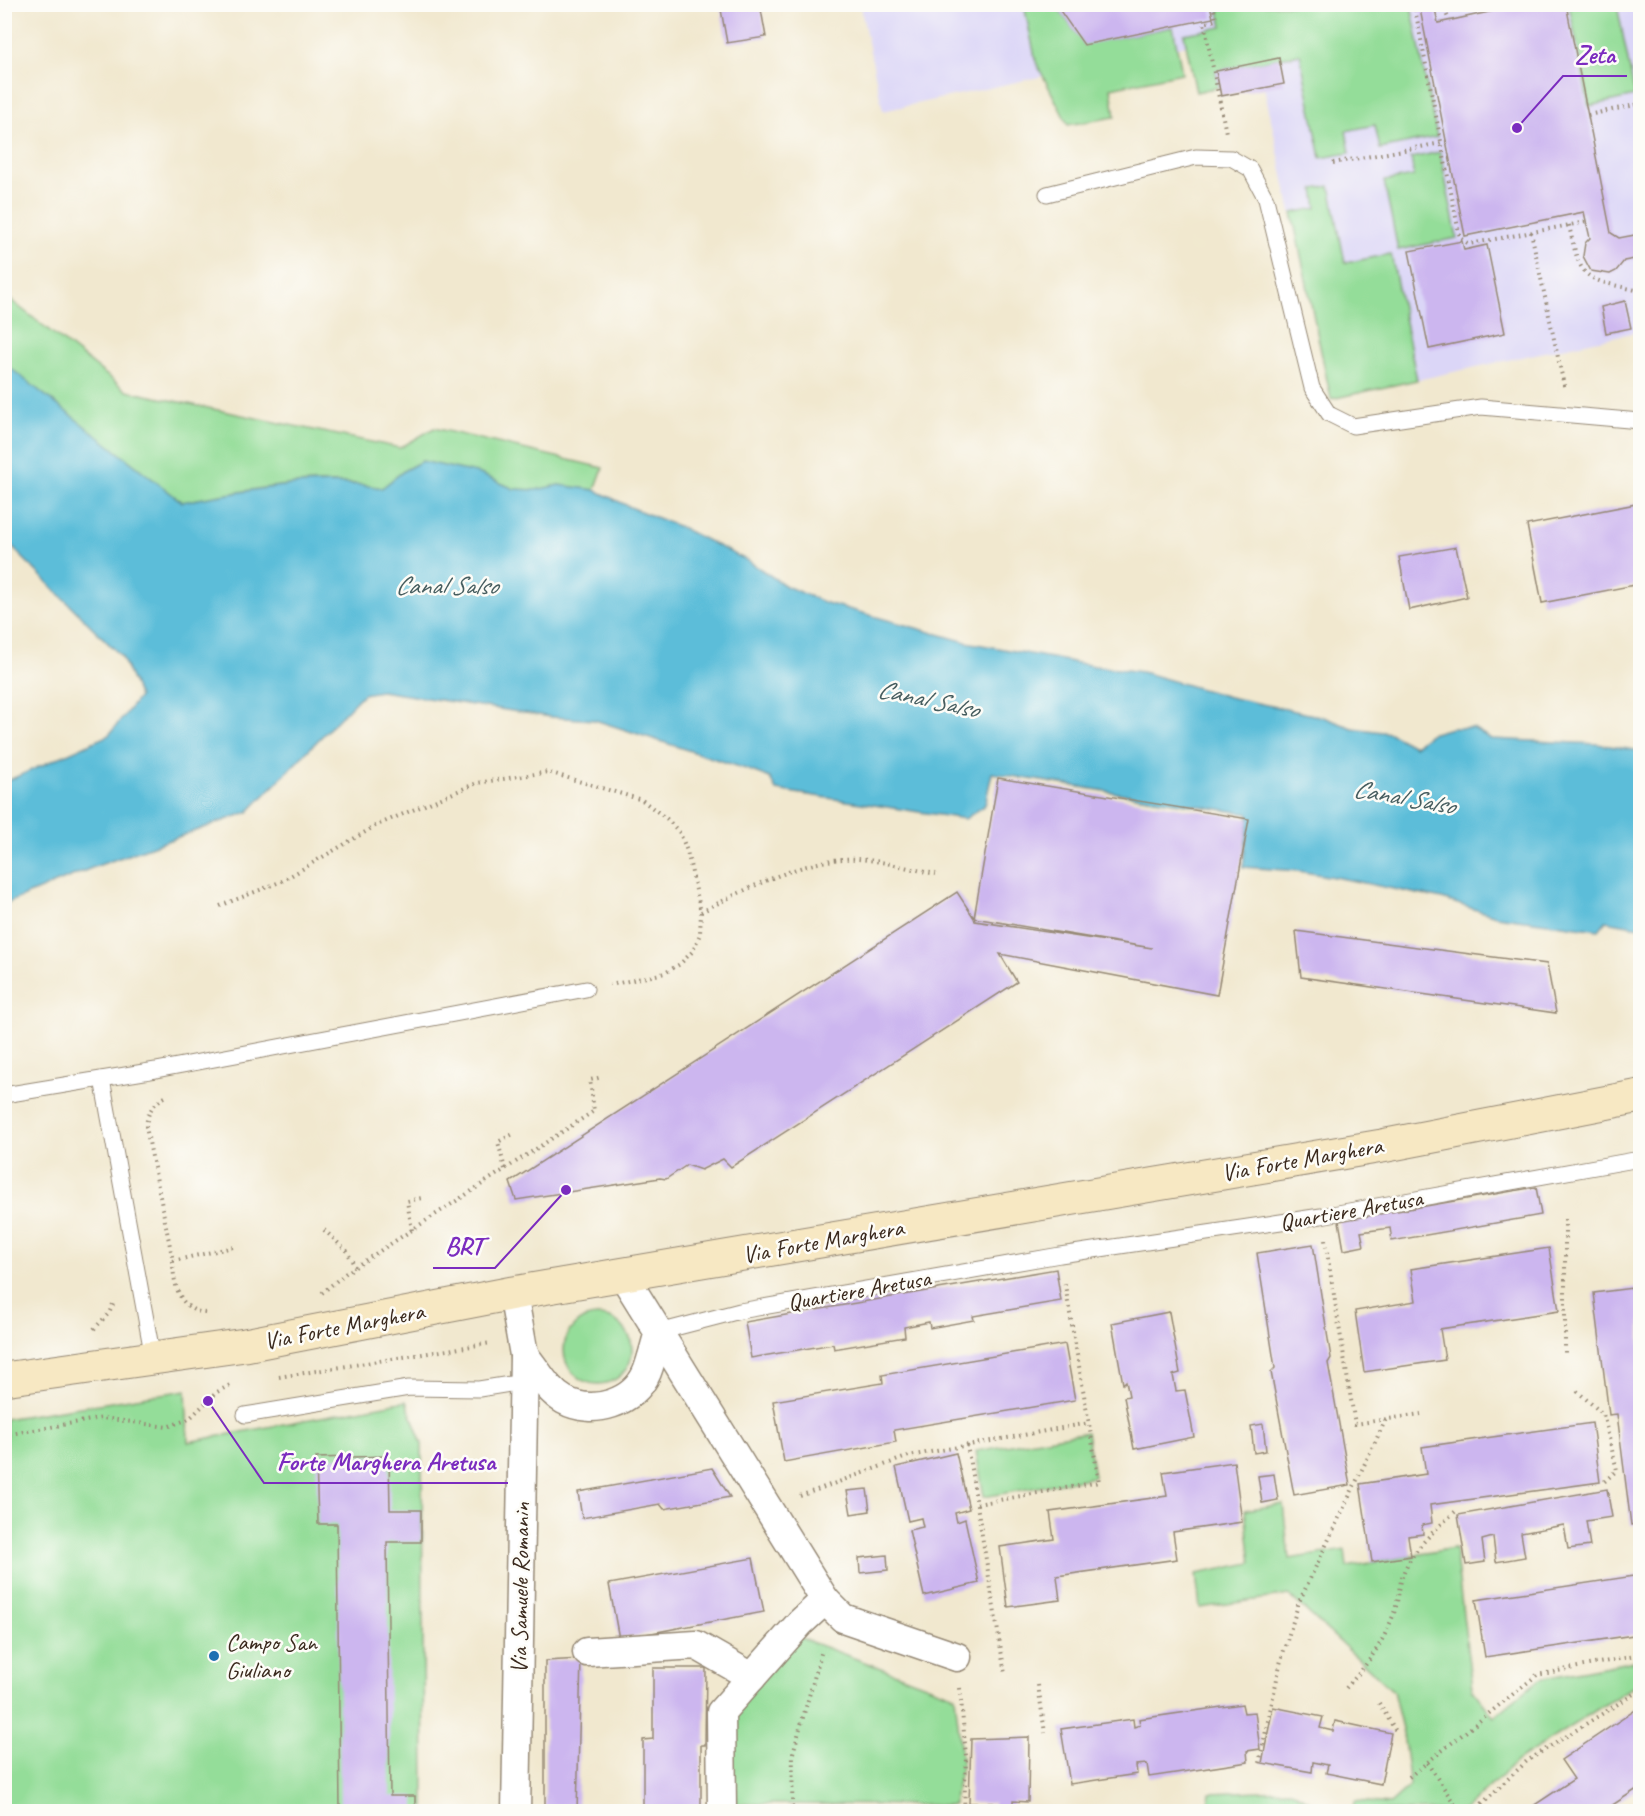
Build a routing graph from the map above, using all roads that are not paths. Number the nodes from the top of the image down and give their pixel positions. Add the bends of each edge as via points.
1 (1047, 194) dead end
2 (1641, 421) edge
3 (586, 989) road end
4 (102, 1079) junction
5 (4, 1095) edge
6 (1641, 1096) edge
7 (1636, 1160) edge
8 (623, 1275) junction
9 (513, 1293) junction
10 (658, 1332) junction
11 (153, 1358) junction
12 (522, 1358) junction
13 (4, 1379) edge
14 (245, 1415) dead end
15 (834, 1609) junction
16 (587, 1652) dead end
17 (957, 1657) road end
18 (752, 1677) junction
19 (516, 1812) edge
20 (722, 1812) edge

1 - 2 lane via 1196,157 1231,158 1250,169 1266,199 1312,388 1329,414 1353,426 1481,407
3 - 4 lane
4 - 5 lane
4 - 11 lane
6 - 8 street, Via Forte Marghera via 1382,1146
7 - 10 lane, Quartiere Aretusa via 740,1311
8 - 9 street, Via Forte Marghera
8 - 10 street
9 - 11 street, Via Forte Marghera via 244,1345
9 - 12 street, Via Samuele Romanin
10 - 12 street via 646,1374 636,1389 621,1401 603,1406 583,1407 564,1400
10 - 15 street
11 - 13 street, Via Forte Marghera
12 - 14 lane via 479,1389 409,1389
12 - 19 street, Via Samuele Romanin
15 - 17 street
15 - 18 street
16 - 18 street via 696,1644
18 - 20 street via 721,1712

